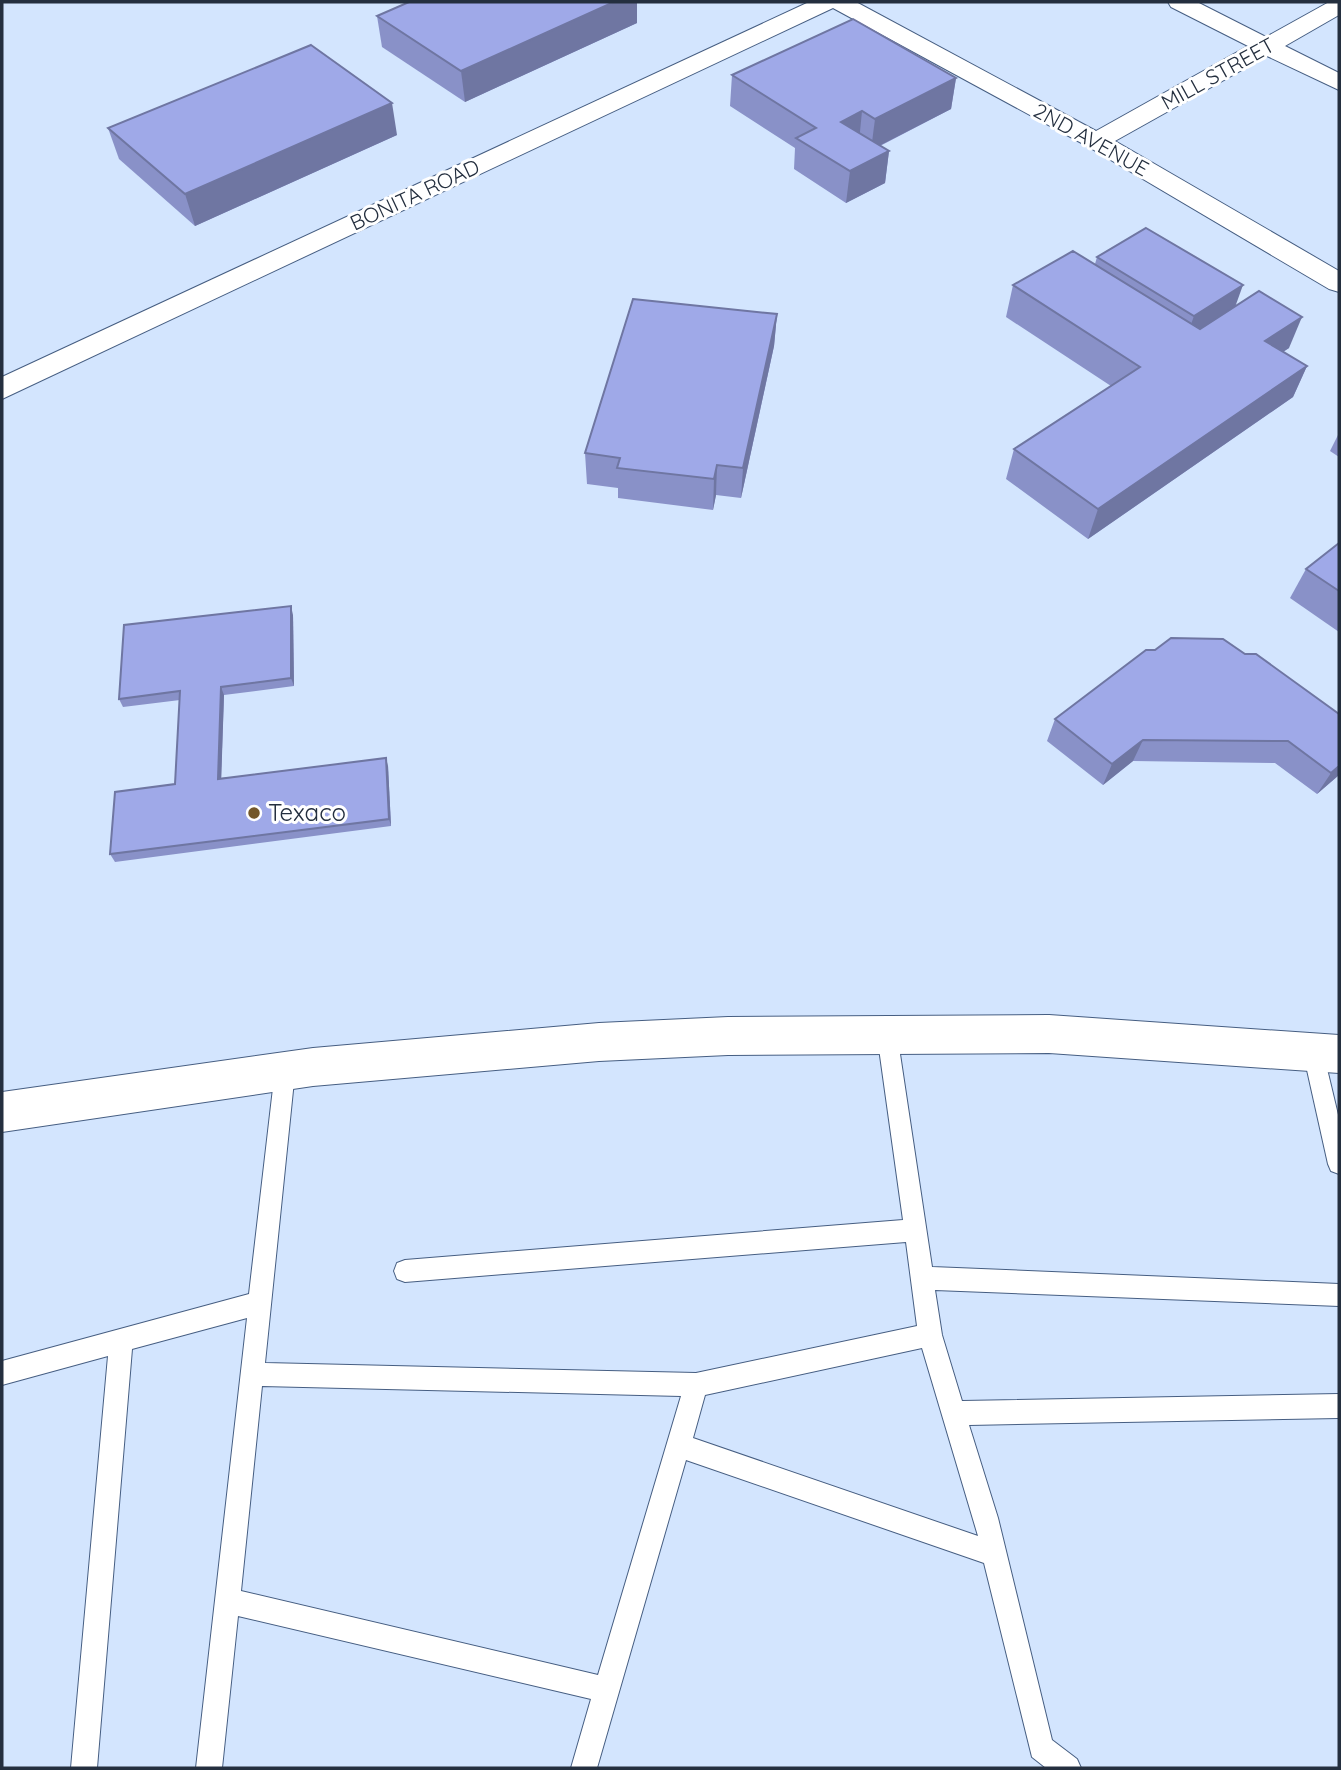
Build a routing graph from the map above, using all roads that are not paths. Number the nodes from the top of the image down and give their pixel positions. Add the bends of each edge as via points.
1 (827, 2) edge
2 (839, 2) edge
3 (1179, 2) edge
4 (1339, 6) edge
5 (1265, 47) junction
6 (1339, 83) edge
7 (1096, 141) junction
8 (1339, 283) edge
9 (2, 389) edge
10 (887, 1034) junction
11 (1326, 1053) edge
12 (285, 1071) junction
13 (2, 1112) edge
14 (1339, 1164) edge
15 (915, 1230) junction
16 (405, 1271) dead end
17 (922, 1278) junction
18 (1339, 1295) edge
19 (260, 1303) junction
20 (930, 1335) junction
21 (121, 1341) junction
22 (2, 1373) edge
23 (253, 1374) junction
24 (696, 1385) junction
25 (1339, 1406) edge
26 (954, 1413) junction
27 (678, 1445) junction
28 (995, 1554) junction
29 (228, 1601) junction
30 (607, 1690) junction
31 (85, 1768) edge
32 (209, 1768) edge
33 (584, 1768) edge
34 (1068, 1768) edge

1 - 9 street, BONITA ROAD
2 - 7 street, 2ND AVENUE
3 - 5 street
4 - 5 street, MILL STREET
5 - 6 street
5 - 7 street, MILL STREET
7 - 8 street, 2ND AVENUE
10 - 11 street via 1049,1034
10 - 12 street via 599,1042
10 - 15 lane
11 - 14 lane
12 - 13 street
12 - 19 lane
15 - 16 lane
15 - 17 lane
17 - 18 lane
17 - 20 lane
19 - 21 lane
19 - 23 lane
20 - 24 lane
20 - 26 lane
21 - 22 lane
21 - 31 lane
23 - 24 lane
23 - 29 lane
24 - 27 lane
25 - 26 lane
26 - 28 lane
27 - 28 lane
27 - 30 lane
28 - 34 lane via 1041,1748
29 - 30 lane
29 - 32 lane
30 - 33 lane

